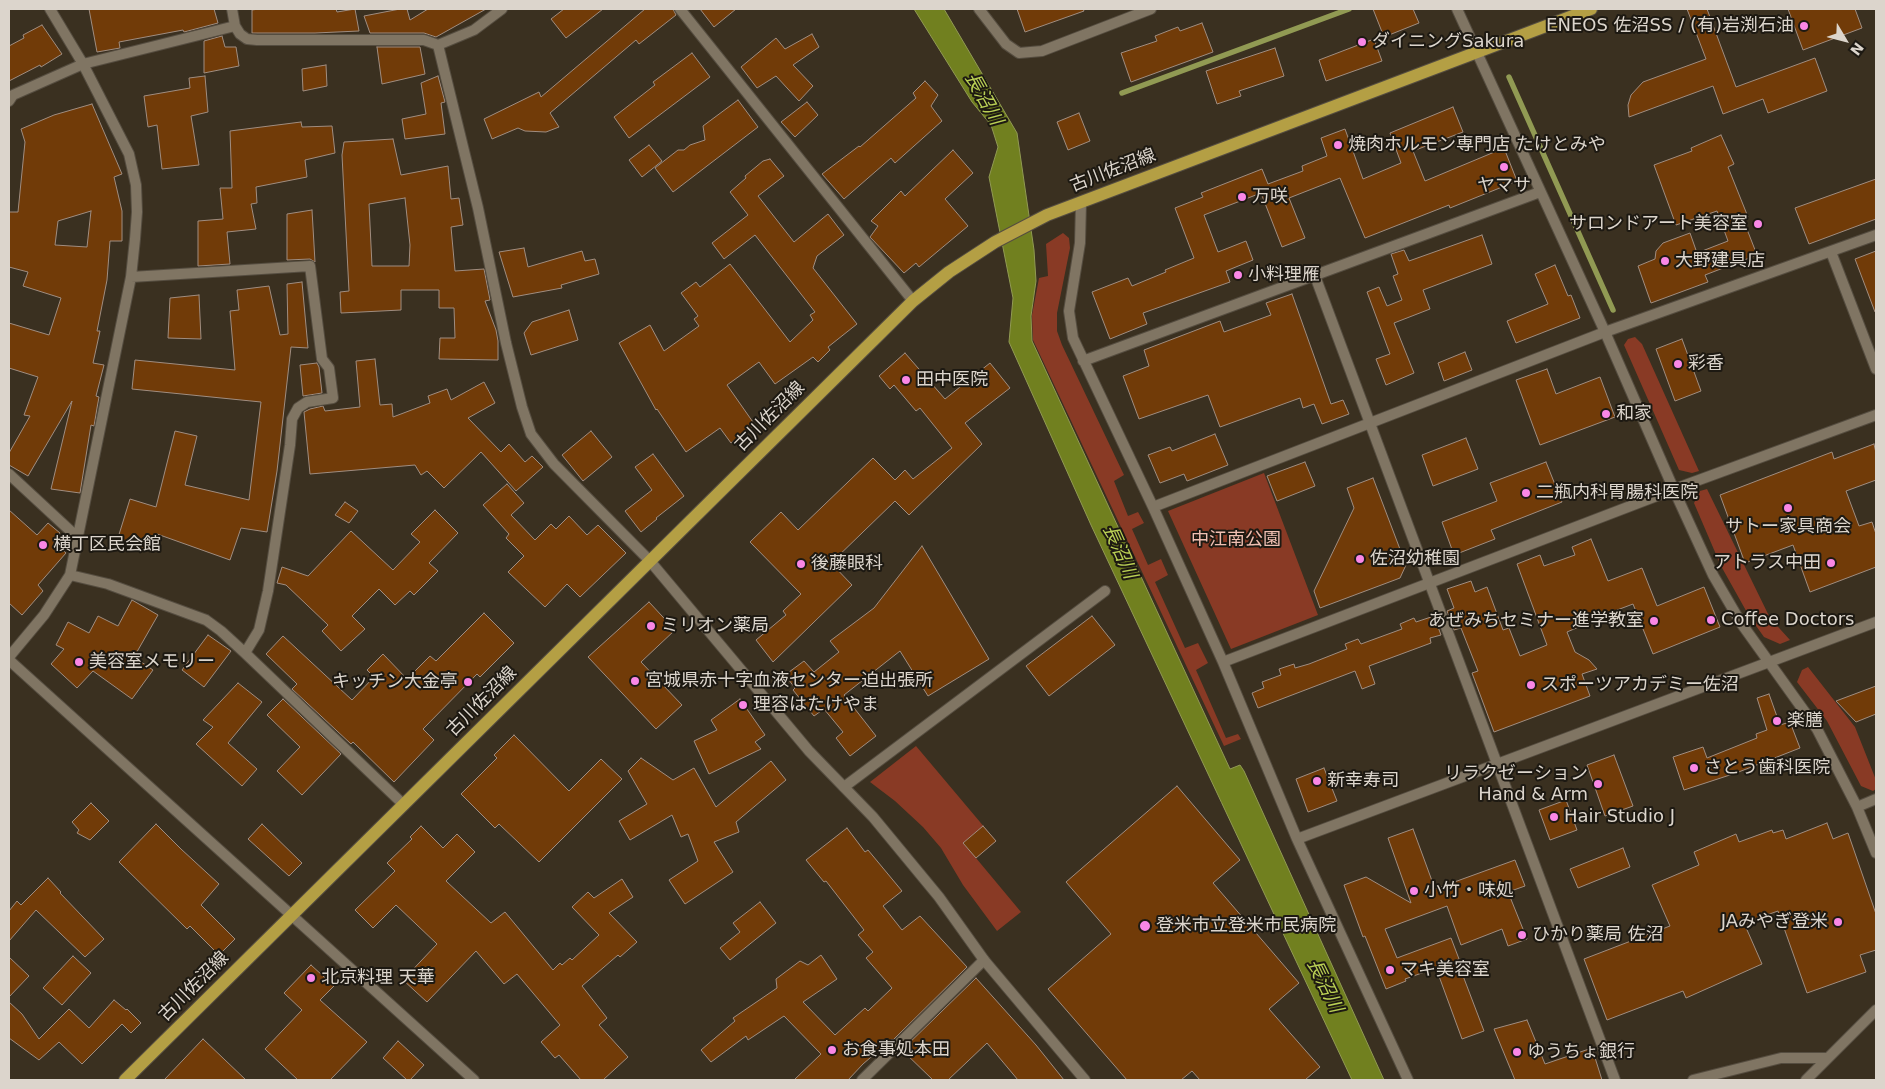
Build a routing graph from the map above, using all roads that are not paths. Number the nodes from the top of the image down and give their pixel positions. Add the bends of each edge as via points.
1 (50, 9) edge
2 (232, 9) edge
3 (502, 9) edge
4 (680, 9) edge
5 (979, 9) edge
6 (1151, 9) edge
7 (1457, 9) edge
8 (1591, 9) edge
9 (235, 26) junction
10 (438, 45) junction
11 (1477, 52) junction
12 (83, 64) junction
13 (9, 101) edge
14 (1540, 192) junction
15 (1081, 203) junction
16 (1876, 235) edge
17 (1831, 252) junction
18 (1315, 276) junction
19 (132, 277) junction
20 (913, 301) junction
21 (1605, 332) junction
22 (1083, 361) junction
23 (1876, 369) edge
24 (1876, 415) edge
25 (1370, 424) junction
26 (9, 474) edge
27 (1674, 490) junction
28 (1153, 507) junction
29 (78, 537) junction
30 (650, 561) junction
31 (70, 575) junction
32 (1429, 582) junction
33 (1105, 591) dead end
34 (1876, 622) edge
35 (245, 653) junction
36 (9, 659) edge
37 (1223, 662) junction
38 (1769, 663) junction
39 (1497, 765) junction
40 (844, 786) junction
41 (1876, 800) edge
42 (404, 805) junction
43 (1857, 807) junction
44 (1298, 839) junction
45 (1876, 853) edge
46 (291, 916) junction
47 (984, 960) junction
48 (1876, 1010) edge
49 (1828, 1058) junction
50 (125, 1080) edge
51 (474, 1080) edge
52 (862, 1080) edge
53 (1085, 1080) edge
54 (1408, 1080) edge
55 (1615, 1080) edge
56 (1693, 1080) edge
57 (1806, 1080) edge

1 - 12 street
2 - 9 street
3 - 10 street via 474,30
4 - 20 street
5 - 6 street via 1006,44 1019,53 1042,51
7 - 11 street
8 - 11 main road, 古川佐沼線
9 - 10 street via 247,40 424,40
9 - 12 street
10 - 30 street via 478,208 506,342 531,434 554,464
11 - 14 street
11 - 15 main road, 古川佐沼線
12 - 13 street via 13,95
12 - 19 street via 129,154 133,170 137,212
14 - 18 street
14 - 21 street
15 - 20 main road, 古川佐沼線 via 1047,215 995,242
15 - 22 street via 1080,243 1070,311 1073,338
16 - 17 street
17 - 21 street
17 - 23 street
18 - 22 street
18 - 25 street
19 - 29 street
19 - 35 street via 310,266 322,359 328,368 334,398 307,402 298,408 292,420 268,591 259,630
20 - 30 main road, 古川佐沼線
21 - 25 street
21 - 27 street
22 - 28 street
24 - 27 street
25 - 28 street
25 - 32 street
26 - 29 street
27 - 32 street
27 - 38 street via 1713,575
28 - 37 street
29 - 31 street
30 - 40 street via 809,751
30 - 42 main road, 古川佐沼線
31 - 35 street via 108,584 206,620
31 - 36 street
32 - 37 street
32 - 39 street
33 - 40 street
34 - 38 street
35 - 42 street
36 - 46 street
37 - 44 street
38 - 39 street
38 - 43 street via 1817,729
39 - 44 street
39 - 55 street
40 - 47 street via 939,898
41 - 43 street
42 - 46 main road, 古川佐沼線
43 - 45 street
44 - 54 street
46 - 50 main road, 古川佐沼線
46 - 51 street
47 - 52 street
47 - 53 street
48 - 49 street
49 - 56 street via 1781,1058
49 - 57 street

